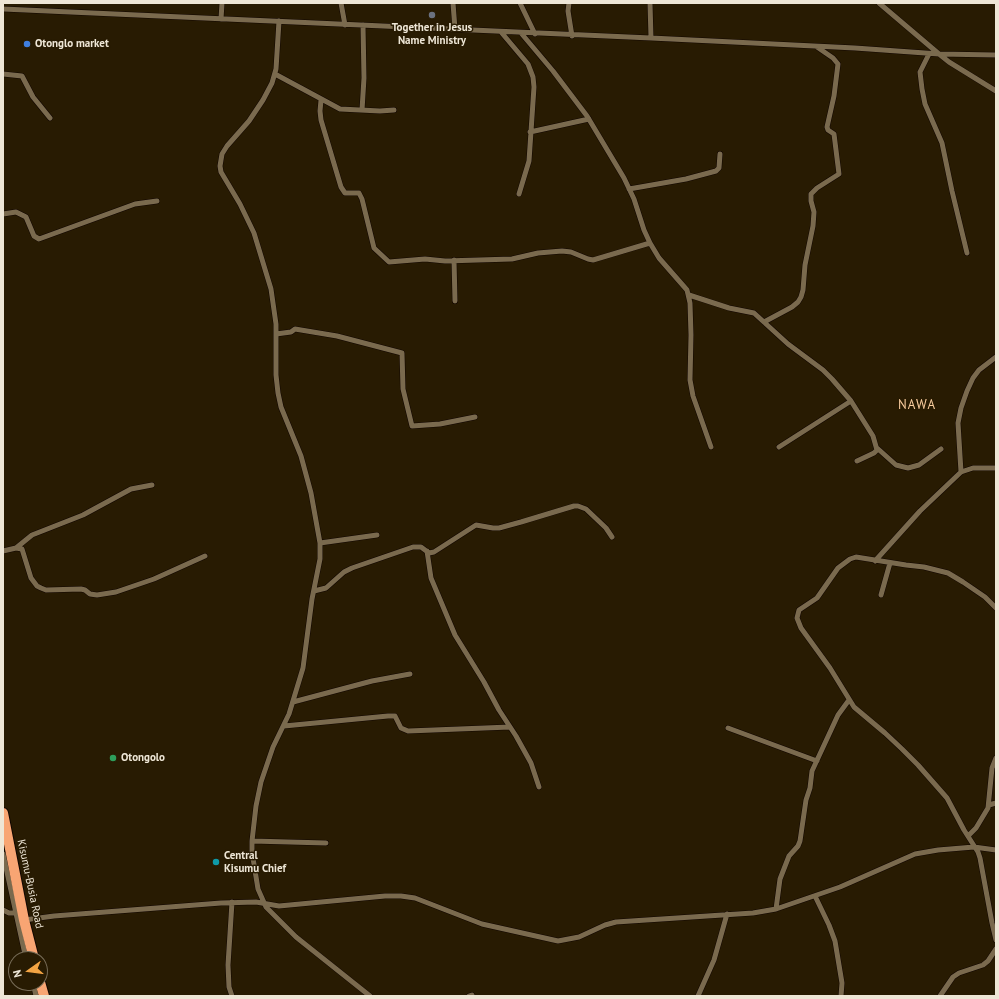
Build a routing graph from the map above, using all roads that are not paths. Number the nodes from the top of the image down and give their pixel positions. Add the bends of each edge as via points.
1 (222, 3) edge
2 (341, 3) edge
3 (452, 3) edge
4 (520, 3) edge
5 (569, 3) edge
6 (650, 3) edge
7 (879, 3) edge
8 (3, 9) edge
9 (221, 19) junction
10 (279, 21) junction
11 (346, 24) junction
12 (363, 25) junction
13 (455, 29) junction
14 (501, 32) junction
15 (521, 33) junction
16 (534, 34) junction
17 (572, 36) junction
18 (651, 38) junction
19 (816, 47) junction
20 (929, 54) junction
21 (939, 54) junction
22 (996, 55) edge
23 (3, 74) edge
24 (275, 74) junction
25 (996, 91) edge
26 (321, 100) junction
27 (362, 110) junction
28 (394, 110) dead end
29 (50, 118) dead end
30 (589, 119) junction
31 (530, 132) junction
32 (720, 154) dead end
33 (629, 189) junction
34 (519, 194) dead end
35 (157, 202) dead end
36 (3, 214) edge
37 (650, 243) junction
38 (967, 253) dead end
39 (454, 260) junction
40 (689, 295) junction
41 (455, 301) dead end
42 (764, 322) junction
43 (276, 334) junction
44 (996, 357) edge
45 (851, 401) junction
46 (475, 417) dead end
47 (779, 447) dead end
48 (711, 448) dead end
49 (877, 448) junction
50 (941, 449) dead end
51 (857, 461) dead end
52 (996, 468) edge
53 (961, 472) junction
54 (152, 485) dead end
55 (377, 535) dead end
56 (612, 537) dead end
57 (320, 543) junction
58 (16, 548) junction
59 (3, 551) edge
60 (426, 551) junction
61 (205, 556) dead end
62 (875, 561) junction
63 (890, 563) junction
64 (314, 591) junction
65 (881, 595) dead end
66 (996, 608) edge
67 (410, 674) dead end
68 (849, 700) junction
69 (293, 702) junction
70 (284, 726) junction
71 (510, 727) junction
72 (728, 728) dead end
73 (996, 758) edge
74 (817, 761) junction
75 (539, 787) dead end
76 (996, 803) edge
77 (989, 805) junction
78 (3, 813) edge
79 (968, 836) junction
80 (252, 841) junction
81 (326, 843) dead end
82 (974, 847) junction
83 (996, 850) edge
84 (3, 854) edge
85 (815, 896) junction
86 (232, 902) junction
87 (263, 903) junction
88 (776, 909) junction
89 (3, 910) edge
90 (727, 914) junction
91 (21, 915) junction
92 (996, 940) edge
93 (996, 949) edge
94 (25, 951) edge
95 (32, 951) edge
96 (232, 996) edge
97 (370, 996) edge
98 (698, 996) edge
99 (840, 996) edge
100 (940, 996) edge

1 - 9 street
2 - 11 street
3 - 13 street
4 - 16 street
5 - 17 street
6 - 18 street
7 - 21 street
8 - 9 street
9 - 10 street
10 - 11 street
10 - 24 street
11 - 12 street
12 - 13 street
12 - 27 street
13 - 14 street
14 - 15 street
14 - 31 street via 528,64 533,77
15 - 16 street
15 - 30 street
16 - 17 street
17 - 18 street
18 - 19 street
19 - 20 street
19 - 42 street via 838,64 827,126 834,134 839,174 812,194 813,226 802,297 792,306
20 - 21 street
20 - 38 street via 920,72 922,89 925,104 942,144
21 - 22 street
21 - 25 street
23 - 29 street via 22,76 33,97
24 - 26 street
24 - 43 street via 263,100 222,154 220,166 254,232 271,289
26 - 27 street via 340,109
26 - 39 street via 321,120 341,187 345,193 355,192 361,196 374,248 393,263 425,259
27 - 28 street
30 - 31 street
30 - 33 street
31 - 34 street via 529,161
32 - 33 street via 720,166 716,170 686,179
33 - 37 street
35 - 36 street via 135,204 39,239 34,236 26,217 16,212
37 - 39 street via 593,260 562,251 512,258
37 - 40 street
39 - 41 street
40 - 42 street via 754,313
40 - 48 street via 690,380
42 - 45 street via 823,370
43 - 46 street via 295,329 338,336 402,353 403,389 412,426
43 - 57 street via 278,393 301,456
44 - 53 street via 973,378 961,408 958,423
45 - 47 street
45 - 49 street via 871,430
49 - 50 street via 896,465 908,468 919,464
49 - 51 street via 874,453
52 - 53 street via 973,468
53 - 62 street via 920,511
54 - 58 street via 131,489 84,515 32,535
55 - 57 street
56 - 60 street via 586,509 578,506 499,528 476,525 434,552
57 - 64 street
58 - 59 street
58 - 61 street via 22,549 31,578 37,586 46,590 81,589 97,595 116,592 154,579
60 - 64 street via 421,547 413,547 352,568 326,588
60 - 71 street via 431,578 455,635
62 - 63 street
62 - 68 street via 856,557 843,564 817,598 797,614 798,622
63 - 65 street
63 - 66 street via 948,573 979,593
64 - 69 street via 306,652
67 - 69 street via 372,681
68 - 74 street via 838,715
68 - 79 street via 860,713 908,754 941,791
69 - 70 street
70 - 71 street via 395,716 402,728 408,731
70 - 80 street via 261,782
71 - 75 street via 531,763
72 - 74 street
73 - 77 street via 992,768
74 - 88 street via 811,776 800,841 789,856 780,879
76 - 77 street
77 - 79 street via 976,828
78 - 91 highway, Kisumu-Busia Road
79 - 82 street
80 - 81 street
80 - 87 street via 256,882
82 - 83 street
82 - 85 street via 915,854
82 - 92 street via 980,858
84 - 91 street
85 - 88 street
85 - 99 street via 834,941 842,983
86 - 87 street
86 - 91 street via 54,916
86 - 96 street via 228,965
87 - 90 street via 279,906 401,896 415,898 482,924 558,941 579,937 616,922
87 - 97 street via 296,937
88 - 90 street
89 - 91 street
90 - 98 street via 714,960
91 - 94 street
91 - 95 highway, Kisumu-Busia Road
93 - 100 street via 983,965 953,977

